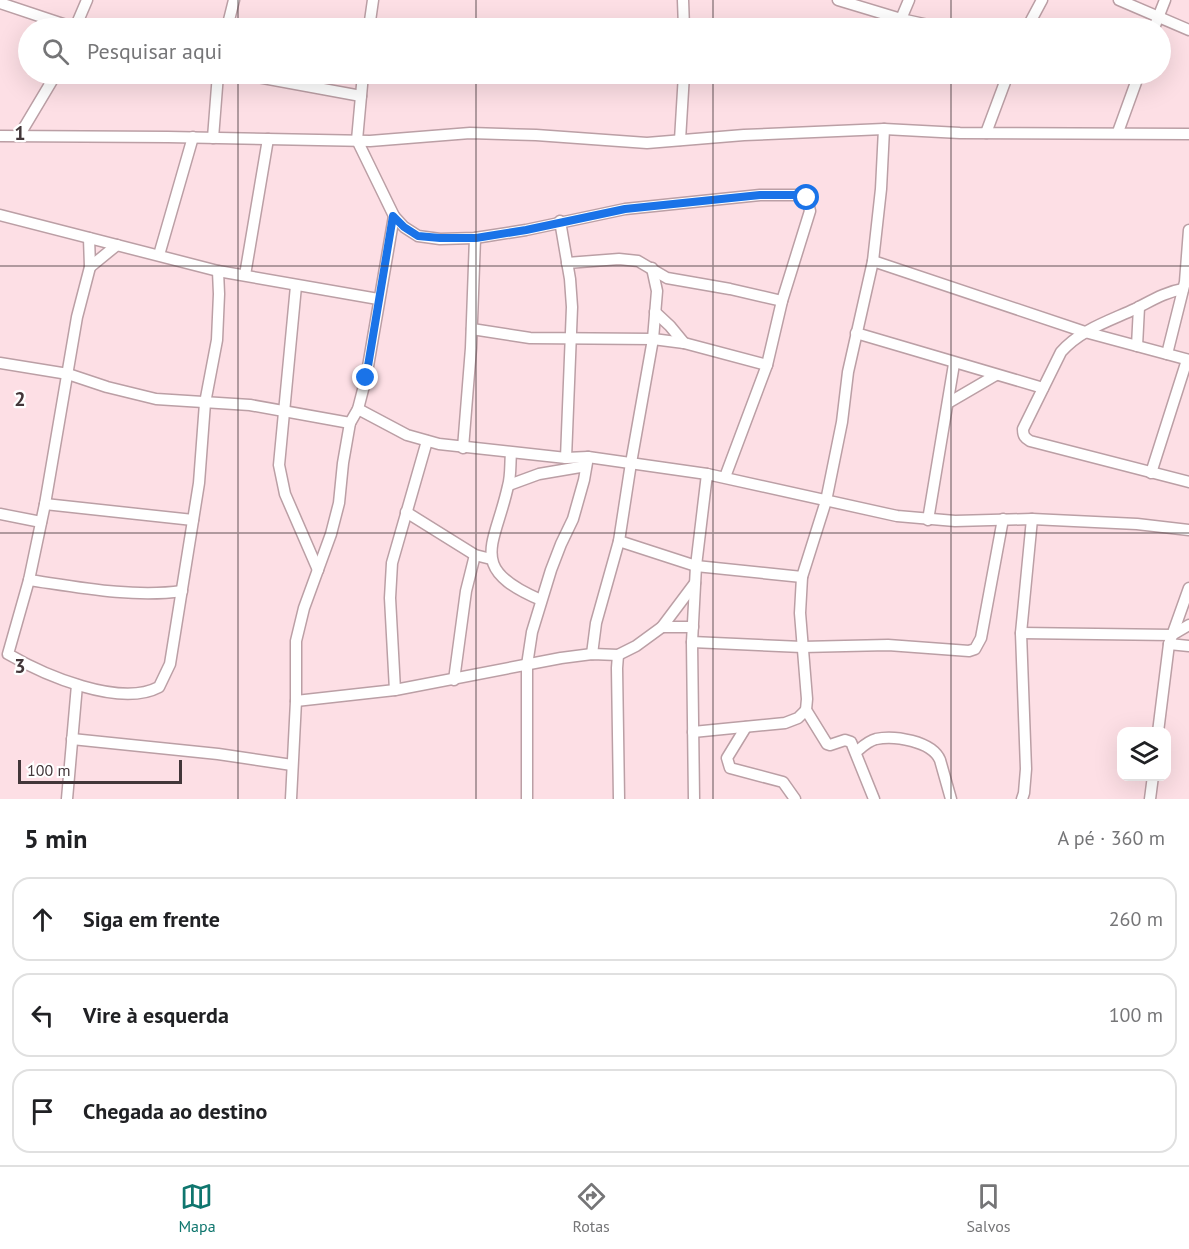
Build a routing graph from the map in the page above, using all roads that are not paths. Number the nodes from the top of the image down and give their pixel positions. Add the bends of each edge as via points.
1 (87, 0) edge
2 (234, 0) edge
3 (373, 0) edge
4 (683, 0) edge
5 (838, 0) edge
6 (909, 0) edge
7 (1042, 0) edge
8 (1119, 0) edge
9 (1165, 0) edge
10 (0, 3) edge
11 (1159, 15) junction
12 (45, 18) edge
13 (79, 18) edge
14 (230, 18) edge
15 (370, 18) edge
16 (684, 18) edge
17 (898, 18) edge
18 (901, 18) edge
19 (1032, 18) edge
20 (1158, 18) edge
21 (1165, 18) edge
22 (1171, 21) edge
23 (1189, 30) edge
24 (50, 84) edge
25 (217, 84) edge
26 (296, 84) edge
27 (362, 84) edge
28 (683, 84) edge
29 (1004, 84) edge
30 (1135, 84) edge
31 (361, 96) junction
32 (884, 129) junction
33 (1118, 132) junction
34 (986, 134) junction
35 (1189, 134) edge
36 (0, 136) edge
37 (19, 136) junction
38 (193, 137) junction
39 (213, 138) junction
40 (268, 139) junction
41 (357, 140) junction
42 (680, 140) junction
43 (0, 214) edge
44 (393, 216) junction
45 (560, 221) junction
46 (1189, 230) edge
47 (89, 238) junction
48 (476, 238) junction
49 (117, 245) junction
50 (159, 255) junction
51 (873, 261) junction
52 (567, 263) junction
53 (90, 267) junction
54 (652, 268) junction
55 (218, 271) junction
56 (245, 275) junction
57 (667, 278) junction
58 (1186, 284) edge
59 (296, 286) junction
60 (657, 291) junction
61 (378, 299) junction
62 (783, 301) junction
63 (1139, 307) junction
64 (655, 312) junction
65 (472, 329) junction
66 (1085, 332) junction
67 (856, 333) junction
68 (570, 339) junction
69 (654, 339) junction
70 (684, 343) junction
71 (1137, 346) junction
72 (1167, 354) junction
73 (1188, 360) edge
74 (0, 363) edge
75 (954, 364) junction
76 (767, 365) junction
77 (972, 369) junction
78 (68, 374) junction
79 (996, 375) junction
80 (951, 385) junction
81 (1043, 388) junction
82 (204, 403) junction
83 (948, 404) junction
84 (358, 409) junction
85 (284, 411) junction
86 (350, 423) junction
87 (427, 441) junction
88 (462, 448) junction
89 (511, 453) junction
90 (566, 458) junction
91 (587, 462) junction
92 (631, 463) junction
93 (1151, 473) junction
94 (707, 474) junction
95 (725, 477) junction
96 (1189, 482) edge
97 (509, 484) junction
98 (826, 501) junction
99 (45, 504) junction
100 (406, 512) junction
101 (0, 514) edge
102 (1003, 519) junction
103 (1032, 519) junction
104 (193, 520) junction
105 (928, 520) junction
106 (41, 522) junction
107 (1189, 530) edge
108 (619, 541) junction
109 (476, 555) junction
110 (491, 559) junction
111 (696, 566) junction
112 (318, 570) junction
113 (802, 577) junction
114 (29, 580) junction
115 (695, 583) junction
116 (1189, 588) edge
117 (182, 591) junction
118 (541, 600) junction
119 (1189, 625) edge
120 (663, 627) junction
121 (693, 627) junction
122 (1021, 633) junction
123 (1171, 640) junction
124 (692, 642) junction
125 (1189, 646) edge
126 (802, 647) junction
127 (4, 652) edge
128 (591, 654) junction
129 (618, 655) junction
130 (527, 665) junction
131 (454, 680) junction
132 (77, 685) junction
133 (395, 690) junction
134 (296, 701) junction
135 (806, 710) junction
136 (746, 727) junction
137 (1159, 727) edge
138 (693, 732) junction
139 (72, 739) junction
140 (856, 752) junction
141 (292, 765) junction
142 (1152, 781) edge
143 (68, 799) edge
144 (291, 799) edge
145 (527, 799) edge
146 (619, 799) edge
147 (694, 799) edge
148 (795, 799) edge
149 (874, 799) edge
150 (951, 799) edge
151 (1022, 799) edge
152 (1150, 799) edge

1 - 13 street
2 - 14 street
3 - 15 street
4 - 16 street
5 - 17 street
6 - 18 street
7 - 19 street
8 - 11 street
9 - 11 street
10 - 12 street
11 - 20 street
11 - 21 street
22 - 23 street
24 - 37 street
25 - 39 street
26 - 31 street
27 - 31 street
28 - 42 street
29 - 34 street
30 - 33 street
31 - 41 street
32 - 34 street
32 - 42 street
32 - 51 street
33 - 34 street
33 - 35 street
36 - 37 street
37 - 38 street
38 - 39 street
38 - 50 street
39 - 40 street
40 - 41 street
40 - 56 street
41 - 42 street via 470,133 637,142
41 - 44 street
43 - 47 street
44 - 48 street via 418,236
44 - 61 street
45 - 48 street
45 - 52 street
45 - 62 street via 625,209 760,195 800,195 807,198 810,211
46 - 58 street
47 - 49 street
47 - 53 street
48 - 65 street
49 - 50 street
49 - 53 street
50 - 55 street
51 - 66 street
51 - 67 street
52 - 54 street via 619,259 638,261
52 - 68 street via 572,307
53 - 78 street
54 - 57 street
54 - 60 street
55 - 56 street
55 - 82 street via 218,332
56 - 59 street
57 - 60 street
57 - 62 street
58 - 63 street
58 - 72 street
59 - 61 street
59 - 85 street
60 - 64 street
61 - 84 street
62 - 76 street
63 - 66 street
63 - 71 street
64 - 69 street
64 - 70 street
65 - 68 street via 530,338
65 - 88 street
66 - 71 street
66 - 81 street via 1061,352
67 - 75 street
67 - 98 street
68 - 69 street
68 - 90 street
69 - 70 street
69 - 92 street
70 - 76 street
71 - 72 street
72 - 73 street
73 - 93 street
74 - 78 street
75 - 77 street
75 - 80 street
76 - 95 street
77 - 79 street
77 - 80 street
78 - 82 street via 156,399
78 - 99 street
79 - 81 street
79 - 83 street
80 - 83 street
81 - 93 street via 1023,429 1025,438
82 - 85 street
82 - 104 street
83 - 105 street
84 - 86 street
84 - 87 street
85 - 86 street
85 - 112 street via 279,465 285,494
86 - 112 street via 339,503
87 - 88 street
87 - 100 street
88 - 89 street
89 - 90 street
89 - 97 street
90 - 91 street
91 - 92 street
91 - 97 street
91 - 118 street via 573,519
92 - 94 street
92 - 108 street
93 - 96 street
94 - 95 street
94 - 111 street
95 - 98 street
97 - 110 street via 492,538
98 - 105 street
98 - 113 street
99 - 104 street
99 - 106 street
100 - 109 street
100 - 133 street via 392,563
101 - 106 street
102 - 103 street
102 - 105 street
102 - 126 street via 981,638 975,650 888,645
103 - 107 street
103 - 122 street
104 - 117 street
106 - 114 street
108 - 111 street
108 - 128 street
109 - 110 street
109 - 131 street via 466,591
110 - 118 street via 508,583
111 - 113 street
111 - 115 street
112 - 134 street via 296,641
113 - 126 street
114 - 117 street via 142,593
114 - 127 street
115 - 120 street
115 - 121 street
116 - 123 street
117 - 132 street via 170,664 159,687 148,693 118,693
118 - 130 street
119 - 123 street
120 - 121 street
120 - 129 street
121 - 124 street
122 - 123 street
122 - 151 street via 1026,769
123 - 125 street
123 - 137 street
124 - 126 street
124 - 138 street
126 - 135 street
127 - 132 street
128 - 129 street
128 - 130 street
129 - 146 street
130 - 131 street
130 - 145 street
131 - 133 street
132 - 139 street
133 - 134 street
134 - 141 street
135 - 136 street via 785,723
135 - 140 street via 827,744 848,740
136 - 138 street
136 - 148 street via 727,758 730,768 783,782
138 - 147 street
139 - 141 street
139 - 143 street
140 - 149 street
140 - 150 street via 870,741 891,738 932,749 938,754
141 - 144 street
142 - 152 street

